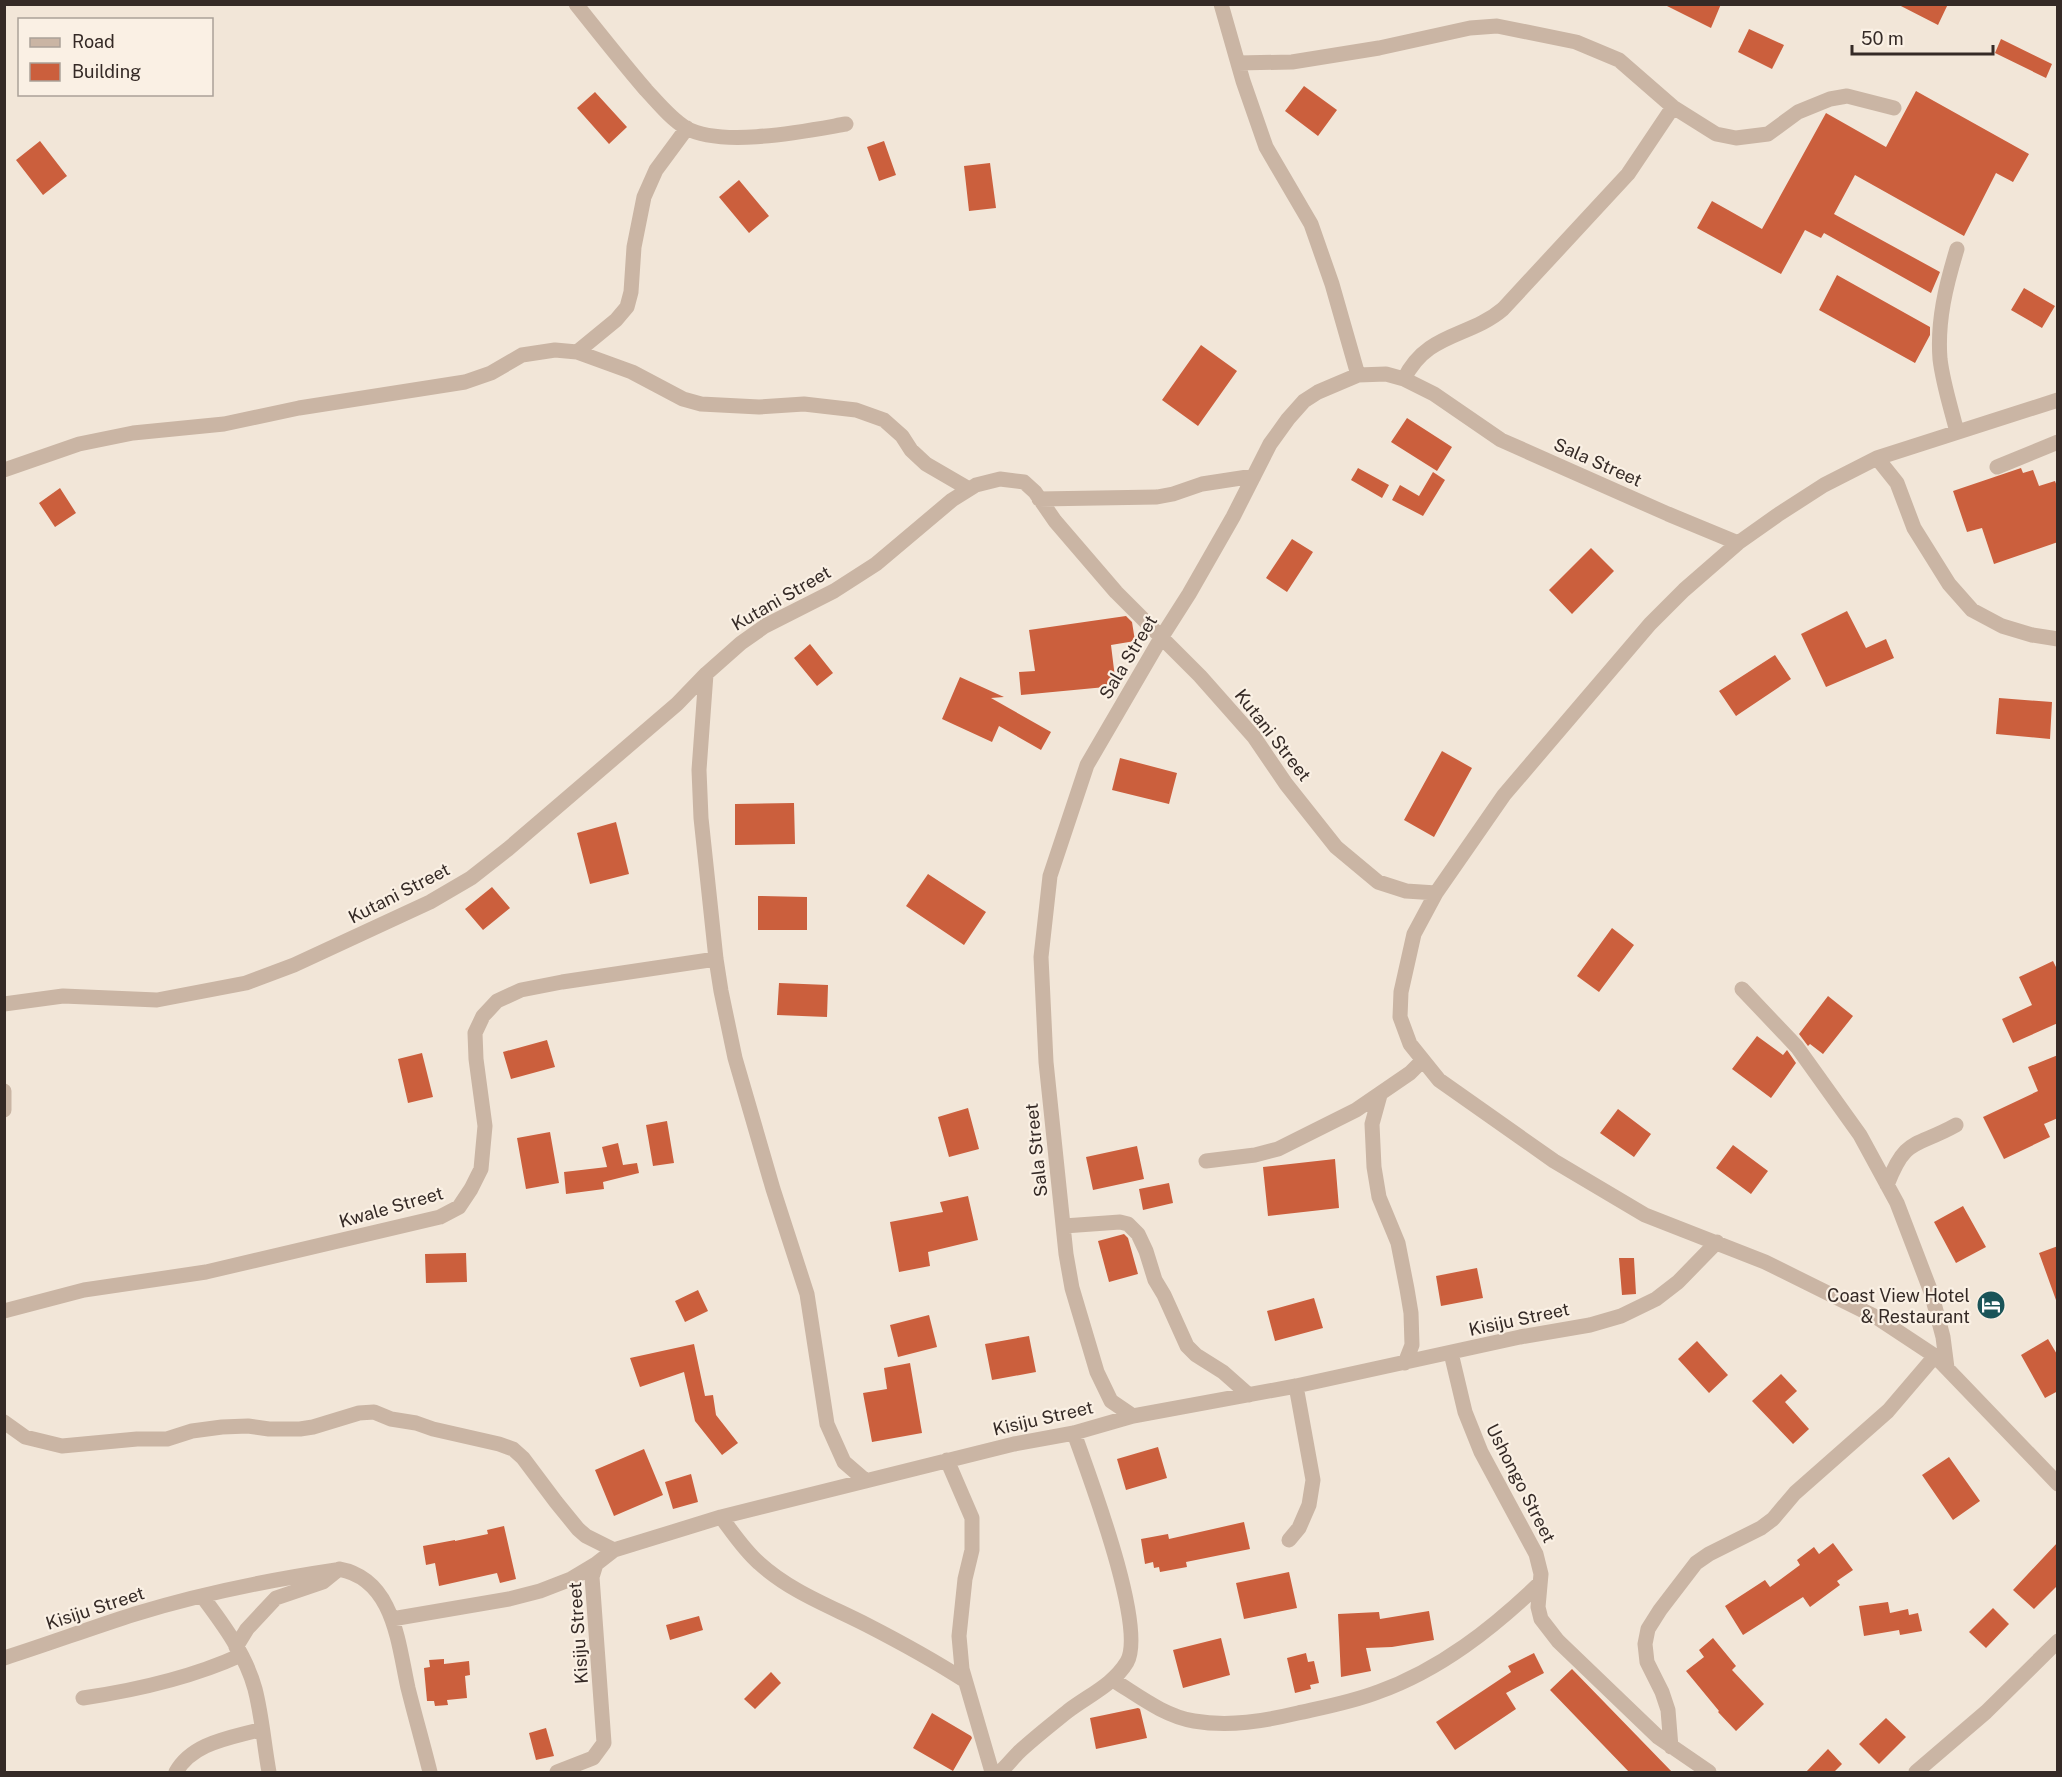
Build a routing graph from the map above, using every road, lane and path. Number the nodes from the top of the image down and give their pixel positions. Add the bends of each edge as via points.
1 (576, 4) edge
2 (1221, 4) edge
3 (1238, 63) junction
4 (1674, 107) junction
5 (1894, 108) dead end
6 (846, 124) dead end
7 (687, 128) junction
8 (1957, 249) dead end
9 (577, 352) junction
10 (1358, 375) junction
11 (1404, 379) junction
12 (2058, 400) edge
13 (1957, 432) junction
14 (2058, 441) edge
15 (1877, 458) junction
16 (1996, 467) dead end
17 (4, 470) edge
18 (1254, 476) junction
19 (969, 489) junction
20 (1040, 499) junction
21 (1738, 543) junction
22 (1161, 638) junction
23 (2058, 639) edge
24 (706, 674) junction
25 (1436, 893) junction
26 (716, 959) junction
27 (1742, 989) dead end
28 (4, 1004) edge
29 (1422, 1061) junction
30 (4, 1091) edge
31 (1380, 1095) junction
32 (4, 1110) edge
33 (1956, 1125) dead end
34 (1206, 1161) dead end
35 (1887, 1185) junction
36 (1064, 1226) junction
37 (1717, 1242) junction
38 (4, 1311) edge
39 (1451, 1353) junction
40 (1935, 1356) junction
41 (1405, 1363) junction
42 (1947, 1368) junction
43 (1296, 1386) junction
44 (1249, 1395) junction
45 (1132, 1416) junction
46 (4, 1422) edge
47 (1074, 1433) junction
48 (947, 1460) junction
49 (866, 1481) junction
50 (2058, 1484) edge
51 (721, 1517) junction
52 (1289, 1540) dead end
53 (614, 1550) junction
54 (596, 1564) junction
55 (339, 1569) junction
56 (1540, 1583) junction
57 (202, 1596) junction
58 (392, 1619) junction
59 (2058, 1641) edge
60 (238, 1651) junction
61 (4, 1658) edge
62 (964, 1680) junction
63 (1113, 1680) junction
64 (83, 1698) dead end
65 (262, 1729) junction
66 (1671, 1747) junction
67 (176, 1773) edge
68 (270, 1773) edge
69 (430, 1773) edge
70 (556, 1773) edge
71 (992, 1773) edge
72 (1000, 1773) edge
73 (1709, 1773) edge
74 (1916, 1773) edge

1 - 7 street via 662,108
2 - 3 street
3 - 4 street via 1292,62 1497,26 1576,42 1619,60
3 - 10 street via 1266,147 1311,224
4 - 5 street via 1716,134 1736,138 1768,134 1798,112 1830,99 1847,96
4 - 11 street via 1628,174 1503,309 1491,319 1434,345
6 - 7 street via 744,137 711,135
7 - 9 street via 657,170 644,197 627,307
8 - 13 street via 1944,296 1940,359
9 - 17 street via 555,350 522,355 491,374 465,382 224,424 133,433 79,444
9 - 19 street via 701,404 804,404 877,416 902,436 926,464
10 - 11 street, Sala Street via 1386,374
10 - 18 street, Sala Street via 1304,401 1276,436
11 - 21 street, Sala Street via 1434,394 1501,440
12 - 13 street
13 - 15 street
14 - 16 street
15 - 21 street via 1824,485
15 - 23 street via 1897,483 1914,528 1948,584 1972,610 2002,626
18 - 20 street via 1202,484 1157,497
18 - 22 street, Sala Street
19 - 20 street, Kutani Street via 1000,479 1024,482
19 - 24 street, Kutani Street via 876,564 834,591 765,626
20 - 22 street, Kutani Street via 1116,592
21 - 25 street via 1664,610 1589,694 1504,795
22 - 25 street, Kutani Street via 1254,737 1336,848 1378,882 1406,891
22 - 36 street, Sala Street via 1087,765 1050,876 1041,957 1046,1062
24 - 26 street via 699,780
24 - 28 street, Kutani Street via 677,704 508,849 471,878 419,907 246,983 157,1000 63,996
25 - 29 street via 1414,934 1401,992 1400,1017 1410,1044
26 - 38 street, Kwale Street via 552,984 521,990 497,1001 483,1016 475,1033 485,1126 481,1169 459,1207 440,1217 206,1272 84,1290
26 - 49 street via 735,1058 807,1294 828,1424 844,1462
27 - 35 street via 1797,1047 1860,1135
29 - 31 street
29 - 37 street via 1439,1080 1564,1167 1645,1215
30 - 32 street
31 - 34 street via 1278,1149
31 - 41 street via 1372,1124 1374,1167 1379,1197 1398,1243 1409,1297 1412,1345
33 - 35 street via 1905,1150
35 - 42 street via 1931,1292
36 - 44 street via 1128,1224 1138,1234 1187,1346
36 - 45 street, Sala Street via 1072,1288 1097,1372 1111,1401
37 - 39 street, Kisiju Street via 1656,1299 1621,1316
37 - 40 street via 1876,1317
39 - 41 street, Kisiju Street
39 - 56 street, Ushongo Street via 1465,1412 1481,1452 1532,1545 1540,1565
40 - 42 street
40 - 66 street via 1888,1411 1796,1493 1773,1519 1696,1563 1660,1610 1648,1629 1645,1644 1647,1662 1668,1710
41 - 43 street, Kisiju Street
42 - 50 street
43 - 44 street, Kisiju Street
43 - 52 street via 1313,1480 1309,1505
44 - 45 street, Kisiju Street
45 - 47 street, Kisiju Street
46 - 53 street via 26,1437 62,1446 167,1439 222,1427 300,1429 374,1412 513,1449 586,1536
47 - 48 street, Kisiju Street
47 - 63 street via 1122,1576 1131,1643 1129,1660
48 - 49 street, Kisiju Street
48 - 62 street via 972,1518 972,1550 959,1636
49 - 51 street, Kisiju Street
51 - 53 street, Kisiju Street
51 - 62 street via 760,1564 800,1593 936,1661
53 - 54 street, Kisiju Street
54 - 58 street via 571,1579 509,1599
54 - 70 street, Kisiju Street via 592,1577 604,1743 593,1758
55 - 57 street, Kisiju Street
55 - 58 street via 365,1579
55 - 60 street via 323,1582 276,1598 247,1629
56 - 63 street via 1507,1615 1422,1673 1332,1706 1237,1724 1194,1721 1162,1711
56 - 66 street, Ushongo Street via 1541,1619 1558,1641
57 - 60 street
57 - 61 street, Kisiju Street
58 - 69 street
59 - 74 street
60 - 64 street via 192,1675
60 - 65 street via 255,1689
62 - 71 street
63 - 72 street via 1068,1711
65 - 67 street via 209,1744 192,1753
65 - 68 street
66 - 73 street, Ushongo Street

